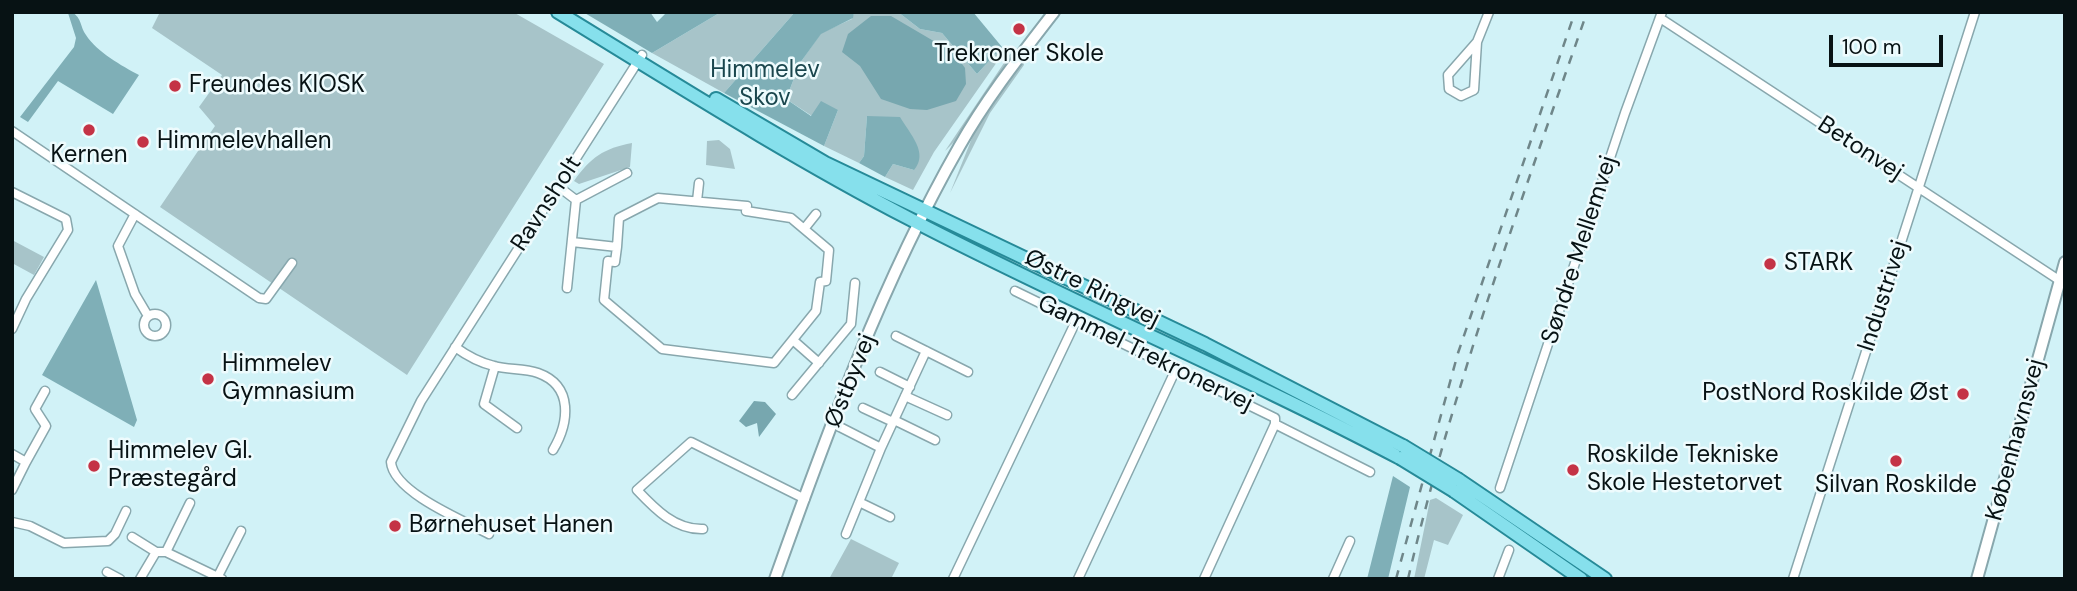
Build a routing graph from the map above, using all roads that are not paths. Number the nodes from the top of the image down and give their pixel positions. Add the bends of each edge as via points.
1 (558, 12) edge
2 (572, 12) edge
3 (1054, 12) edge
4 (1489, 12) edge
5 (1975, 12) edge
6 (1661, 15) edge
7 (1477, 42) junction
8 (640, 58) junction
9 (12, 131) edge
10 (626, 173) dead end
11 (699, 183) dead end
12 (559, 187) junction
13 (1918, 187) junction
14 (12, 192) edge
15 (576, 200) junction
16 (697, 201) junction
17 (926, 209) junction
18 (135, 214) junction
19 (816, 214) dead end
20 (919, 224) junction
21 (804, 229) junction
22 (572, 242) junction
23 (617, 247) junction
24 (2065, 261) edge
25 (292, 263) dead end
26 (2062, 282) edge
27 (855, 283) dead end
28 (567, 288) dead end
29 (1015, 290) dead end
30 (148, 316) dead end
31 (1076, 321) junction
32 (851, 324) junction
33 (12, 329) edge
34 (870, 332) junction
35 (896, 336) dead end
36 (794, 341) junction
37 (455, 347) junction
38 (926, 351) junction
39 (819, 363) junction
40 (495, 366) junction
41 (1176, 369) junction
42 (880, 372) dead end
43 (968, 372) dead end
44 (45, 391) dead end
45 (908, 391) junction
46 (792, 395) dead end
47 (863, 408) dead end
48 (947, 415) dead end
49 (893, 421) junction
50 (1275, 421) junction
51 (834, 424) junction
52 (517, 428) dead end
53 (935, 440) dead end
54 (881, 448) junction
55 (553, 450) dead end
56 (1402, 452) junction
57 (12, 454) edge
58 (26, 462) junction
59 (1370, 472) dead end
60 (1456, 486) junction
61 (1500, 488) dead end
62 (12, 490) edge
63 (804, 499) junction
64 (859, 502) junction
65 (190, 503) dead end
66 (125, 511) dead end
67 (890, 517) dead end
68 (12, 522) edge
69 (107, 522) dead end
70 (118, 527) junction
71 (703, 529) dead end
72 (242, 531) dead end
73 (489, 534) dead end
74 (846, 534) dead end
75 (132, 537) dead end
76 (788, 541) junction
77 (1349, 541) dead end
78 (1509, 550) dead end
79 (156, 552) junction
80 (166, 552) junction
81 (107, 572) dead end
82 (1208, 577) edge
83 (219, 578) edge
84 (120, 579) edge
85 (140, 579) edge
86 (769, 579) edge
87 (775, 579) edge
88 (953, 579) edge
89 (1078, 579) edge
90 (1333, 579) edge
91 (1497, 579) edge
92 (1581, 579) edge
93 (1605, 579) edge
94 (1793, 579) edge
95 (1978, 579) edge

1 - 8 main road, Østre Ringvej
2 - 8 main road, Østre Ringvej
3 - 17 street, Østbyvej via 978,115
4 - 7 street
5 - 13 street, Industrivej
6 - 13 street, Betonvej
6 - 61 street, Søndre Mellemvej
7 - 7 street via 1448,75 1454,94 1474,90
8 - 12 street, Ravnsholt
8 - 17 main road, Østre Ringvej via 825,163
8 - 20 main road, Østre Ringvej via 780,148
9 - 18 street
10 - 15 street
11 - 16 street
12 - 15 street
12 - 37 street, Ravnsholt
13 - 26 street, Betonvej
13 - 94 street, Industrivej
14 - 33 street via 66,219 68,230
15 - 22 street
16 - 21 street via 747,206 746,211 791,218
16 - 23 street via 658,198 619,218
17 - 20 street, Østbyvej
17 - 56 main road, Østre Ringvej via 1205,344
18 - 25 street via 259,299 266,299
18 - 30 street via 118,246
19 - 21 street
20 - 34 street, Østbyvej
20 - 56 main road, Østre Ringvej
21 - 36 street via 829,250 826,281 820,282 816,311
22 - 23 street
22 - 28 street
23 - 36 street via 615,262 608,261 604,300 662,349 774,363
24 - 26 street, Københavnsvej
26 - 95 street, Københavnsvej
27 - 32 street
29 - 31 street, Gammel Trekronervej
31 - 41 street, Gammel Trekronervej
31 - 88 street
32 - 34 street
32 - 39 street
34 - 51 street, Østbyvej
35 - 38 street
36 - 39 street
37 - 40 street
37 - 73 street, Ravnsholt via 421,401 391,462 392,470 416,495
38 - 43 street
38 - 45 street
39 - 46 street
40 - 52 street via 484,404
40 - 55 street via 538,373 558,386 568,412
41 - 50 street, Gammel Trekronervej
41 - 89 street
42 - 45 street
44 - 58 street via 36,409 46,426
45 - 48 street
45 - 49 street
47 - 49 street
49 - 53 street
49 - 54 street
50 - 59 street, Gammel Trekronervej
50 - 82 street
51 - 54 street
51 - 63 street, Østbyvej
54 - 64 street
56 - 60 main road, Østre Ringvej, bridge
57 - 58 street
58 - 62 street
60 - 92 main road, Østre Ringvej
60 - 93 main road, Østre Ringvej
63 - 71 street via 691,442 637,490 669,519
63 - 76 street, Østbyvej
64 - 67 street
64 - 74 street
65 - 80 street
66 - 70 street
68 - 70 street via 64,544 108,541
69 - 70 street
72 - 83 street
75 - 79 street
76 - 86 street, Østbyvej
76 - 87 street, Østbyvej
77 - 90 street
78 - 91 street
79 - 80 street
79 - 85 street
80 - 83 street
81 - 84 street

